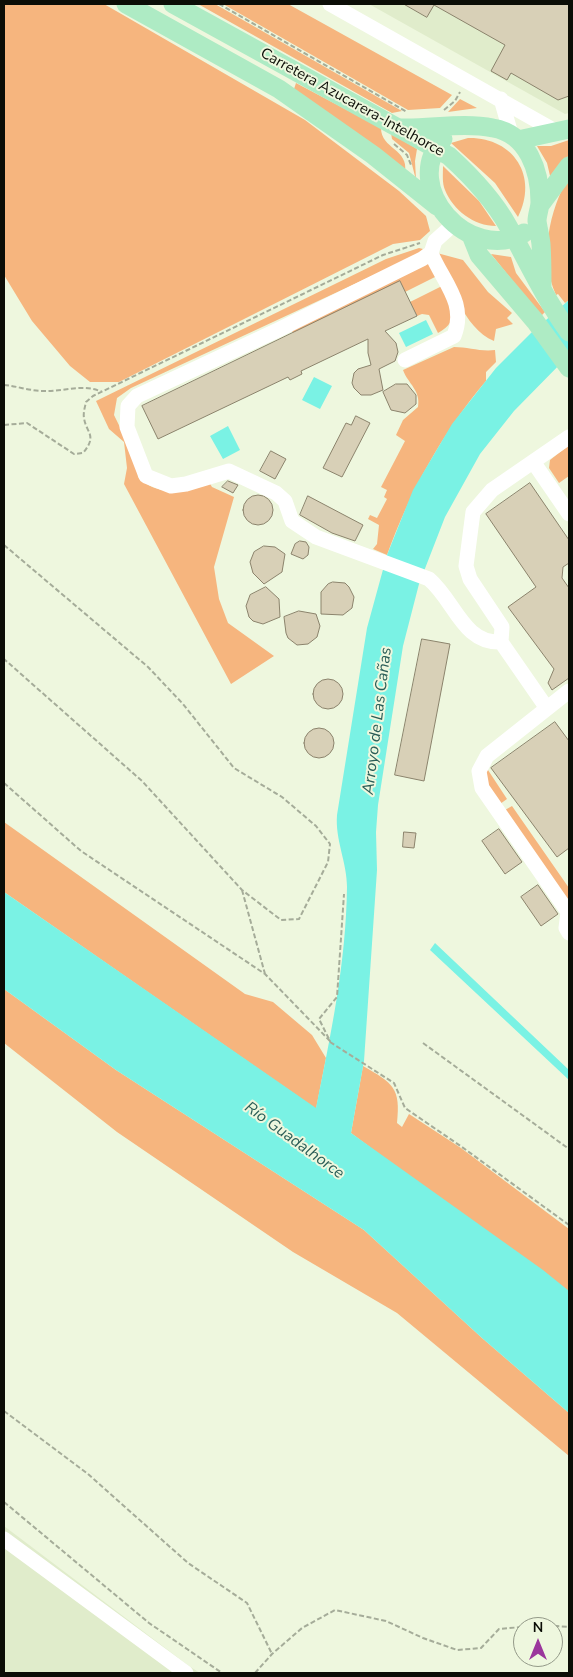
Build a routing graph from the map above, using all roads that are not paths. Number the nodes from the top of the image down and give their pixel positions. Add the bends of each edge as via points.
1 (126, 4) edge
2 (173, 4) edge
3 (330, 4) edge
4 (501, 99) junction
5 (474, 126) junction
6 (397, 128) junction
7 (563, 131) edge
8 (514, 137) junction
9 (435, 148) junction
10 (569, 166) edge
11 (437, 206) junction
12 (538, 212) junction
13 (455, 223) junction
14 (471, 235) junction
15 (514, 239) junction
16 (431, 253) junction
17 (542, 290) junction
18 (569, 332) edge
19 (405, 360) dead end
20 (567, 366) edge
21 (569, 437) edge
22 (534, 463) junction
23 (569, 514) edge
24 (501, 642) junction
25 (569, 691) edge
26 (546, 707) junction
27 (568, 912) edge
28 (569, 932) edge
29 (4, 1538) edge
30 (186, 1673) edge

1 - 11 main road, Carretera Azucarera-Intelhorce via 279,89 373,155
2 - 6 main road, Carretera Azucarera-Intelhorce
3 - 4 street
4 - 7 street
4 - 8 street
5 - 6 main road
5 - 8 main road via 494,128
5 - 9 main road via 444,138
6 - 9 main road, Carretera Azucarera-Intelhorce
7 - 8 main road
8 - 12 main road via 529,153 534,166 539,184
9 - 11 main road via 430,184
9 - 15 main road, Carretera Azucarera-Intelhorce via 454,161 485,193
10 - 12 main road
11 - 13 main road, Carretera Azucarera-Intelhorce
12 - 15 main road via 530,229
12 - 17 main road
13 - 14 main road, Carretera Azucarera-Intelhorce
13 - 16 street via 435,241
14 - 15 main road via 488,241
14 - 20 main road via 479,255 535,321
15 - 17 main road, Carretera Azucarera-Intelhorce
16 - 19 street via 458,303 457,328 454,336
16 - 24 street via 137,396 128,406 127,427 146,476 171,486 229,471 285,500 292,521 304,530 430,579 442,590 469,632 487,643
17 - 18 main road, Carretera Azucarera-Intelhorce
21 - 22 street
22 - 23 street
22 - 24 street via 492,490 473,512 466,566 470,579 502,627
24 - 26 street
25 - 26 street
26 - 27 street via 487,756 479,771 482,788
27 - 28 street via 566,928
29 - 30 street

